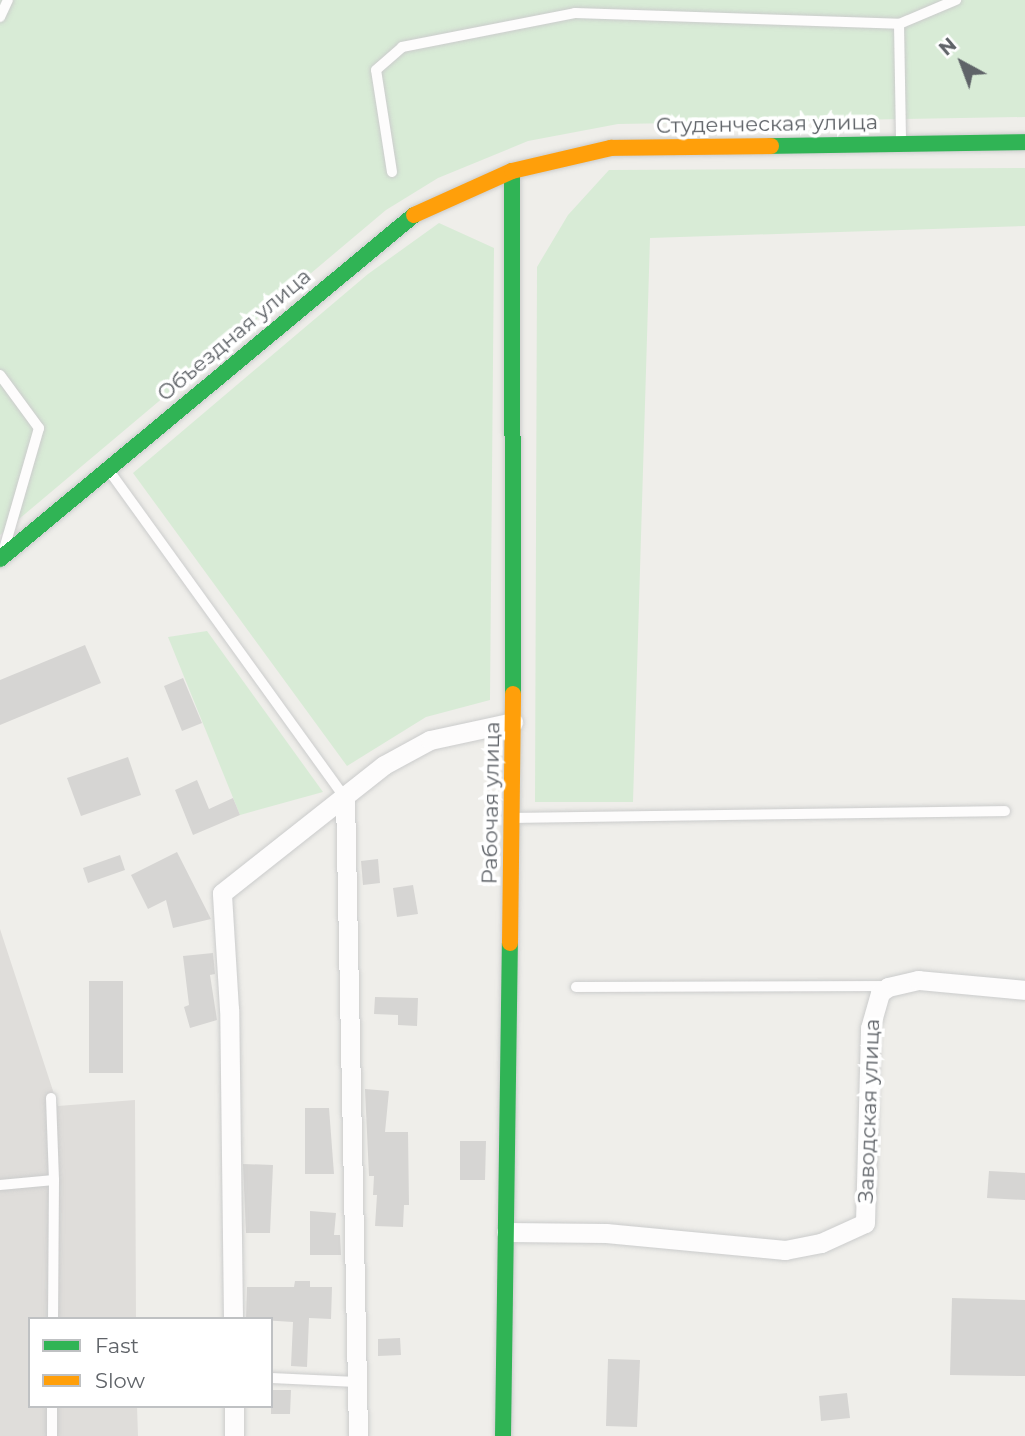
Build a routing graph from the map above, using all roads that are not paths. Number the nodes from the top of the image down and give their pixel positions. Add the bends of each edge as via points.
1 (8, 0) edge
2 (956, 0) edge
3 (0, 17) edge
4 (899, 24) junction
5 (1025, 142) edge
6 (901, 143) junction
7 (512, 171) junction
8 (392, 172) dead end
9 (0, 375) edge
10 (108, 469) junction
11 (1, 557) edge
12 (513, 722) junction
13 (345, 797) junction
14 (1005, 811) dead end
15 (511, 818) junction
16 (888, 986) junction
17 (576, 988) dead end
18 (1025, 990) edge
19 (51, 1098) dead end
20 (54, 1180) junction
21 (0, 1185) edge
22 (506, 1232) junction
23 (52, 1317) edge
24 (233, 1317) edge
25 (273, 1378) edge
26 (357, 1382) junction
27 (52, 1408) edge
28 (234, 1408) edge
29 (51, 1436) edge
30 (234, 1436) edge
31 (358, 1436) edge
32 (503, 1436) edge

1 - 3 lane
2 - 4 lane
4 - 6 lane
4 - 8 lane via 575,13 402,47 376,70
5 - 6 street, Студенческая улица
6 - 7 street, Студенческая улица via 611,148
7 - 10 street, Объездная улица via 429,205 384,236
7 - 12 street, Рабочая улица
9 - 11 lane via 39,428
10 - 11 street, Объездная улица
10 - 13 lane
12 - 13 street via 430,740 384,765
12 - 15 street, Рабочая улица
13 - 24 street via 222,893 229,1009
13 - 26 street
14 - 15 lane
15 - 22 street, Рабочая улица
16 - 17 lane
16 - 18 street via 929,980
16 - 22 street, Заводская улица via 872,1008 870,1028 865,1223 821,1243 785,1250 606,1233
19 - 20 lane
20 - 21 lane
20 - 23 lane
22 - 32 street, Рабочая улица
25 - 26 lane
26 - 31 street
27 - 29 lane
28 - 30 street

